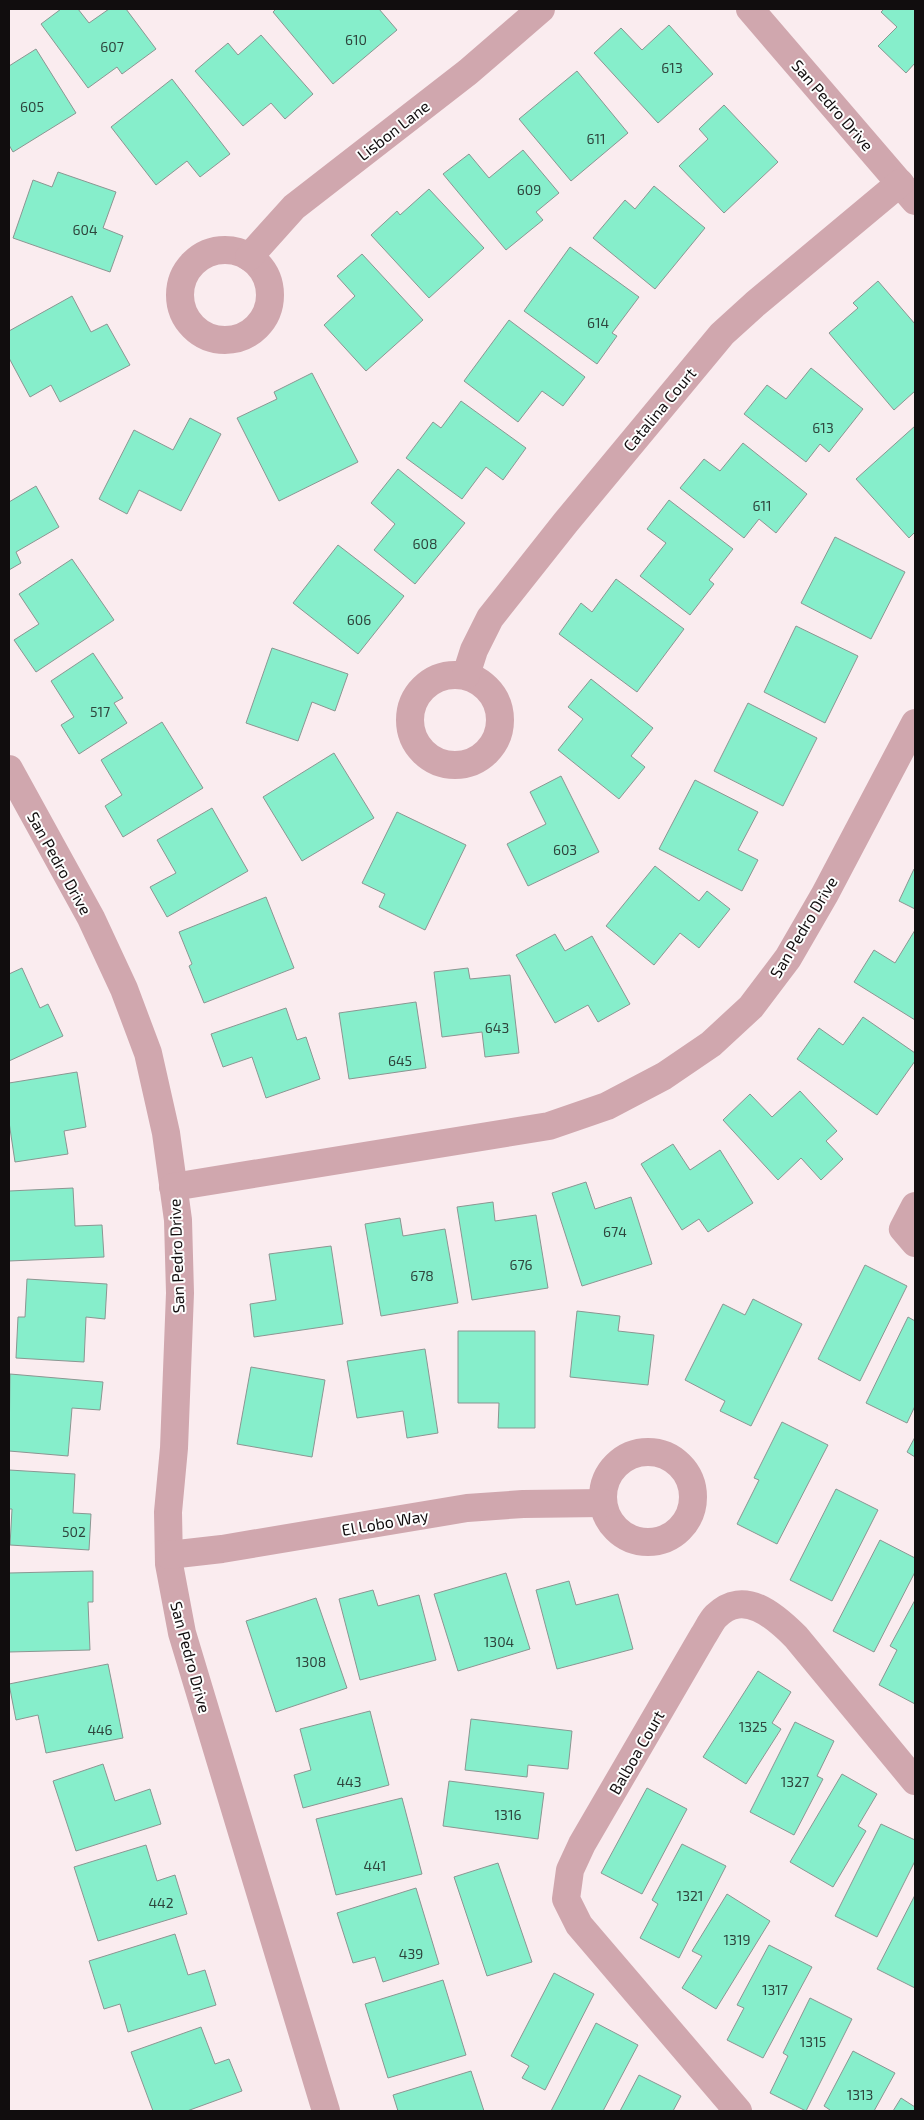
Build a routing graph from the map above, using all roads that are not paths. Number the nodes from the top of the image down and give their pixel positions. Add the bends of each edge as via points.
1 (541, 9) edge
2 (750, 9) edge
3 (908, 192) edge
4 (249, 257) dead end
5 (466, 675) dead end
6 (915, 723) edge
7 (9, 769) edge
8 (173, 1187) junction
9 (915, 1206) edge
10 (915, 1243) edge
11 (603, 1503) dead end
12 (169, 1556) junction
13 (915, 1781) edge
14 (326, 2111) edge
15 (738, 2111) edge

1 - 4 street, Lisbon Lane via 468,72 294,207
2 - 3 street, San Pedro Drive
3 - 5 street, Catalina Court via 755,304 722,334 490,618
6 - 8 street, San Pedro Drive via 788,958 751,1007 712,1044 664,1076 608,1106 549,1126
7 - 8 street, San Pedro Drive via 91,918 124,989 148,1053 166,1133
8 - 12 street, San Pedro Drive via 178,1220 180,1292 174,1448 168,1512
9 - 10 street via 904,1229
11 - 12 street, El Lobo Way via 467,1508 222,1550
12 - 14 street, San Pedro Drive via 182,1632
13 - 15 street, Balboa Court via 777,1618 754,1605 732,1606 716,1616 582,1844 570,1870 566,1899 579,1925

